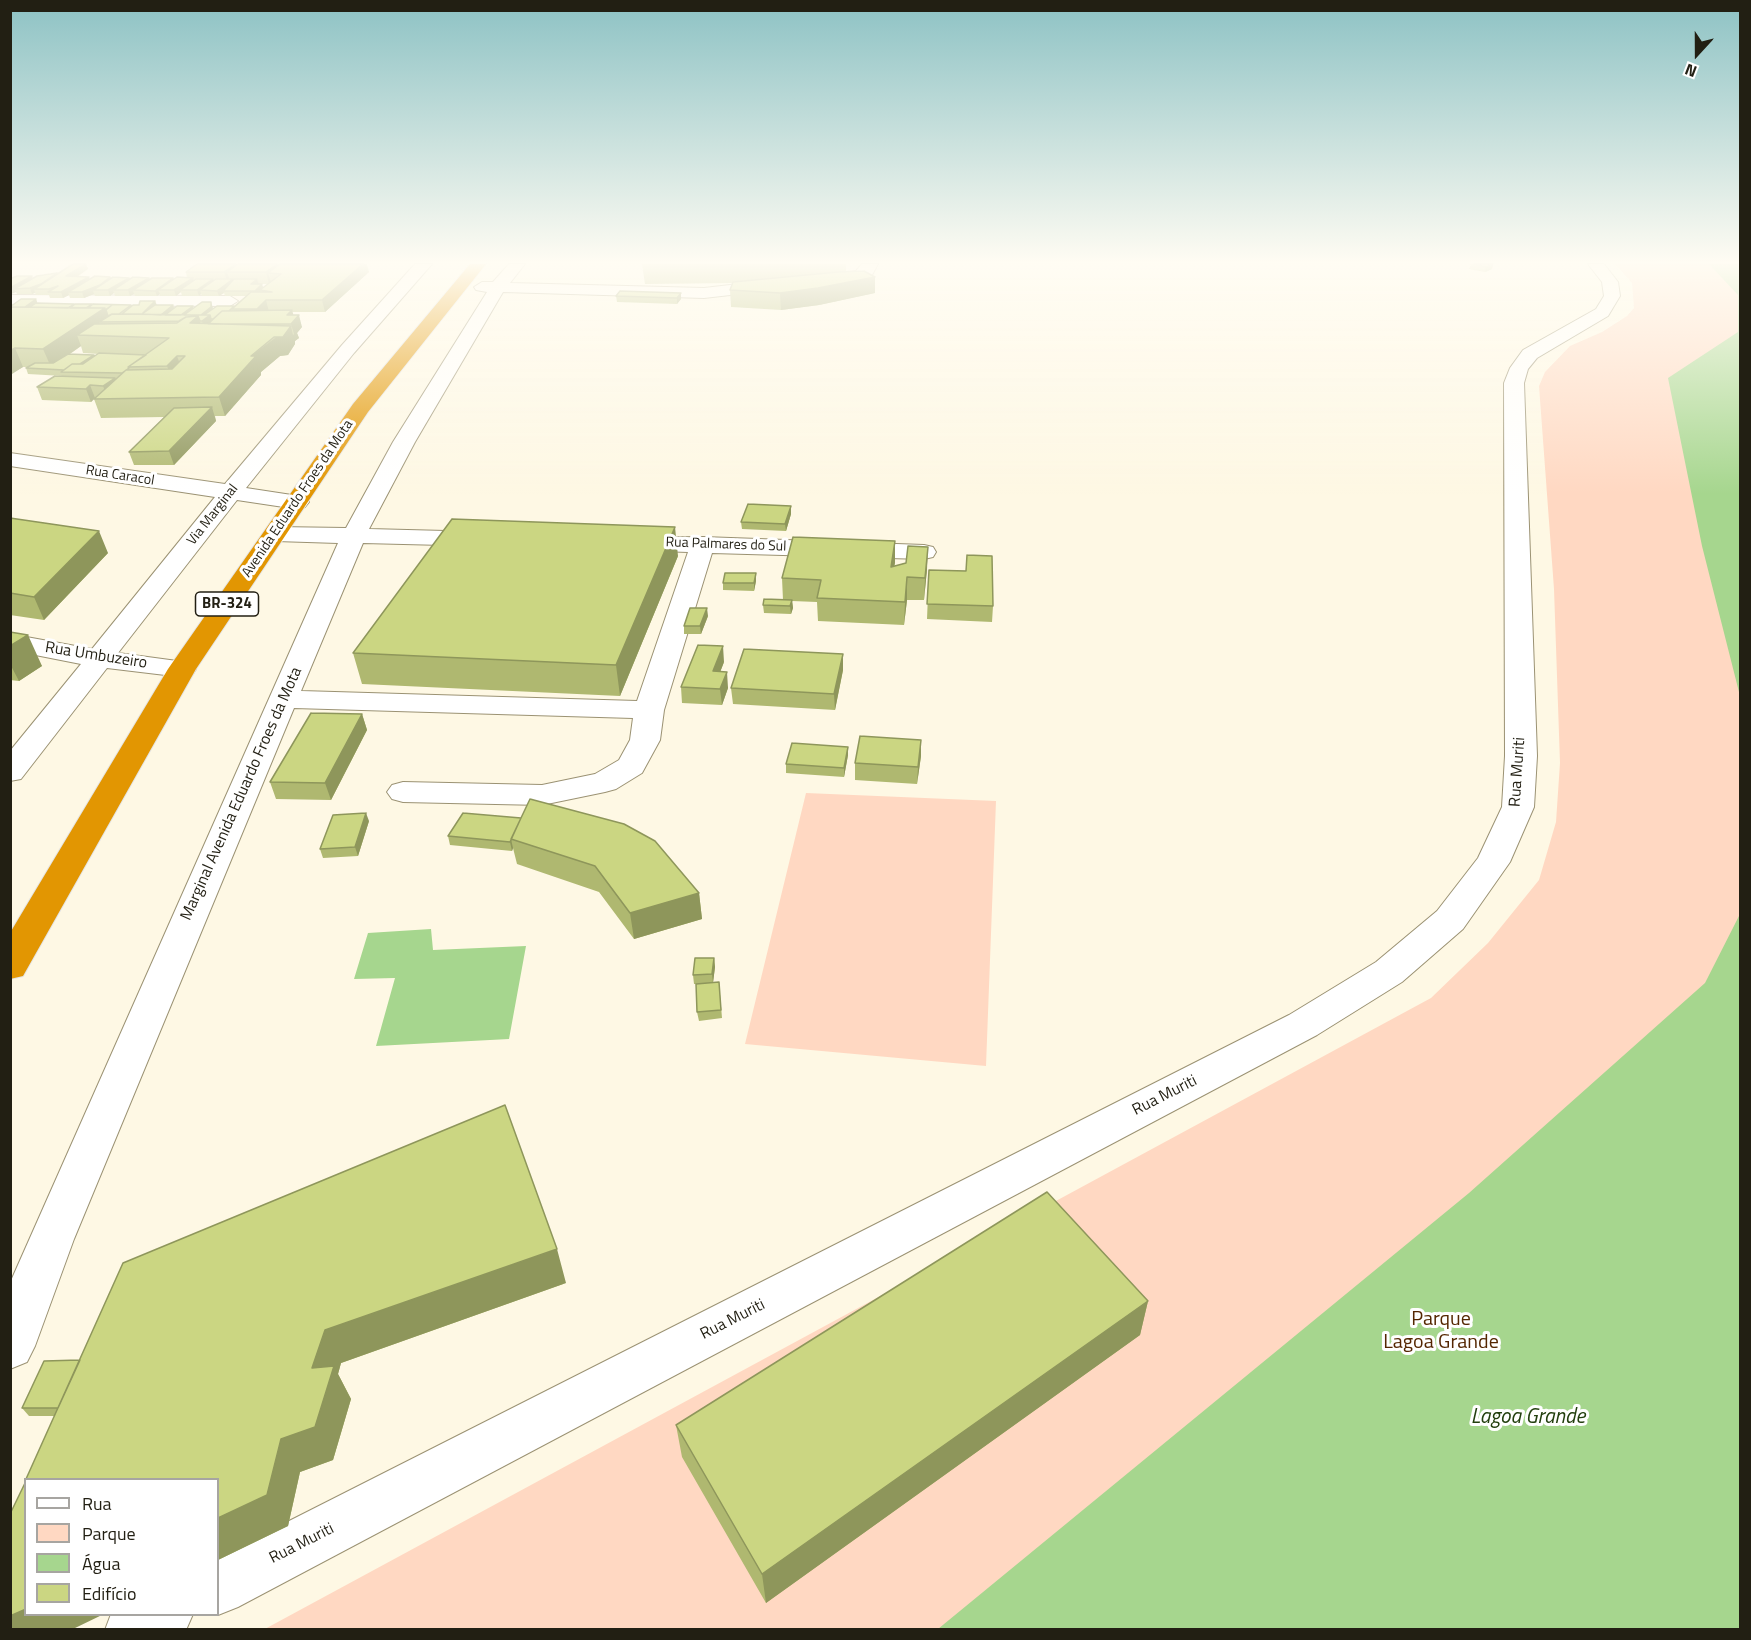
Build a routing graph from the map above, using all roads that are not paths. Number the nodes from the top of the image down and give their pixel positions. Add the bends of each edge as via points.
1 (356, 341) edge
2 (415, 341) edge
3 (466, 341) edge
4 (1553, 341) edge
5 (10, 459) edge
6 (230, 493) junction
7 (297, 502) junction
8 (276, 534) junction
9 (354, 535) junction
10 (505, 539) edge
11 (610, 542) edge
12 (703, 544) junction
13 (924, 552) edge
14 (10, 642) edge
15 (101, 659) junction
16 (182, 669) junction
17 (282, 699) junction
18 (649, 710) junction
19 (10, 772) edge
20 (403, 792) dead end
21 (10, 966) edge
22 (10, 1346) edge
23 (219, 1586) edge
24 (160, 1616) edge
25 (134, 1629) edge

1 - 6 street, Via Marginal
2 - 7 highway, Avenida Eduardo Froes da Mota / BR-324 via 360,408
3 - 9 street, Marginal Avenida Eduardo Froes da Mota
4 - 23 street, Rua Muriti via 1530,354 1514,383 1521,756 1518,807 1493,862 1450,920 1389,972 1303,1025
5 - 6 street, Rua Caracol
6 - 7 street, Rua Caracol
6 - 15 street, Via Marginal
7 - 8 highway, Avenida Eduardo Froes da Mota / BR-324
8 - 9 street
8 - 16 highway, Avenida Eduardo Froes da Mota / BR-324
9 - 10 street
9 - 17 street, Marginal Avenida Eduardo Froes da Mota
11 - 12 street, Rua Palmares do Sul
12 - 13 street, Rua Palmares do Sul
12 - 18 street
14 - 15 street, Rua Umbuzeiro
15 - 16 street, Rua Umbuzeiro
15 - 19 street, Via Marginal
16 - 21 highway, Avenida Eduardo Froes da Mota / BR-324
17 - 18 street
17 - 22 street, Marginal Avenida Eduardo Froes da Mota via 51,1239
18 - 20 street via 645,741 631,766 605,782 542,795
24 - 25 street

